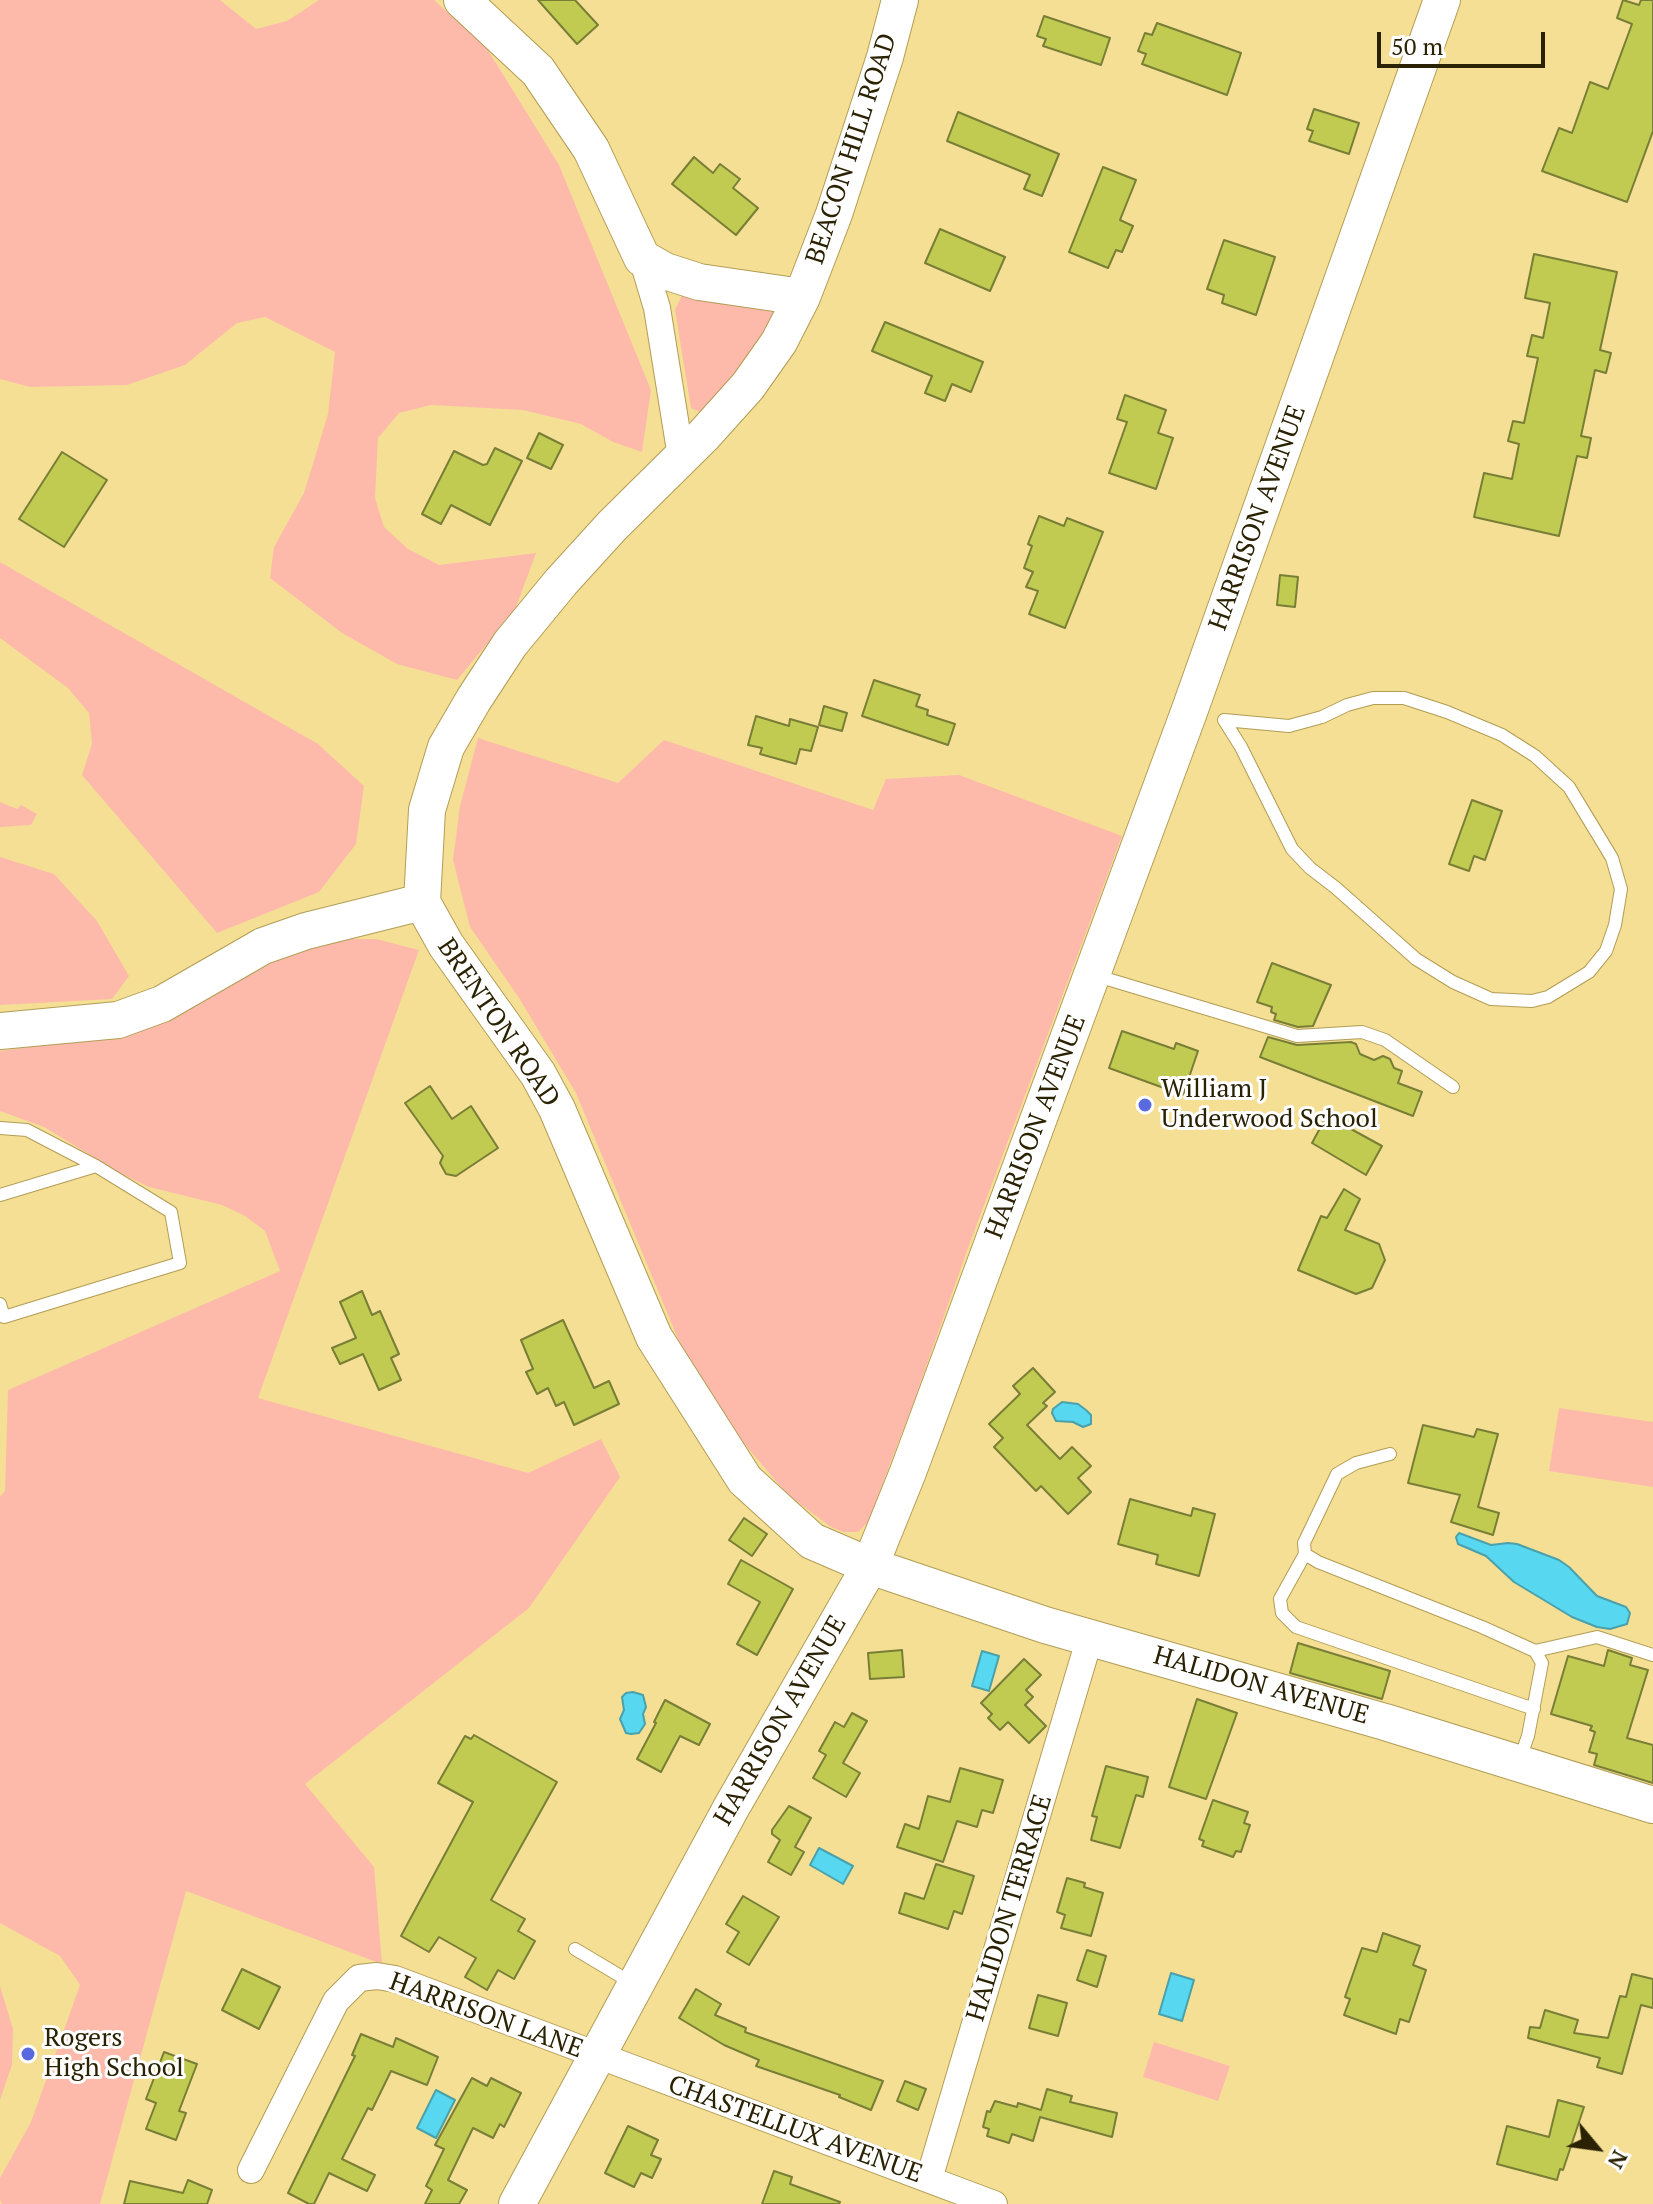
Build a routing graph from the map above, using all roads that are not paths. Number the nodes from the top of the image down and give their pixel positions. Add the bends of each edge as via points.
1 (462, 0) edge
2 (900, 0) edge
3 (1442, 0) edge
4 (642, 258) junction
5 (802, 297) junction
6 (681, 457) junction
7 (1207, 716) junction
8 (422, 902) junction
9 (1093, 975) junction
10 (0, 1031) edge
11 (1453, 1087) dead end
12 (0, 1128) edge
13 (96, 1166) junction
14 (0, 1195) edge
15 (0, 1304) edge
16 (1390, 1454) dead end
17 (1305, 1554) junction
18 (870, 1566) junction
19 (1090, 1637) junction
20 (1535, 1651) junction
21 (1653, 1655) edge
22 (1534, 1709) junction
23 (1518, 1764) junction
24 (1653, 1805) edge
25 (575, 1949) dead end
26 (635, 1985) junction
27 (595, 2056) junction
28 (251, 2170) dead end
29 (929, 2179) junction
30 (517, 2204) edge
31 (994, 2204) edge

1 - 4 street via 538,71 591,149
2 - 5 street, BEACON HILL ROAD
3 - 7 street, HARRISON AVENUE
4 - 5 street via 699,282
4 - 6 street via 657,308
5 - 6 street via 748,386
6 - 8 street via 561,582 510,644 455,731 427,810
7 - 7 lane via 1289,726 1373,698 1404,698 1502,735 1569,787 1612,858 1621,889 1606,951 1570,986 1532,1001 1491,999 1453,982 1416,959 1292,849 1241,747
7 - 9 street, HARRISON AVENUE
8 - 10 street via 263,946 162,1004 118,1020
8 - 18 street, BRENTON ROAD via 544,1086 654,1337 745,1480 812,1541
9 - 11 lane via 1297,1036 1362,1032 1385,1040
9 - 18 street, HARRISON AVENUE
12 - 13 lane via 27,1130
13 - 14 lane
13 - 15 lane via 171,1212 180,1263 4,1317
16 - 17 lane via 1337,1474 1304,1543
17 - 20 lane
17 - 22 lane via 1280,1599 1282,1613 1296,1627
18 - 19 street, HALIDON AVENUE
18 - 26 street, HARRISON AVENUE
19 - 23 street, HALIDON AVENUE
19 - 29 street, HALIDON TERRACE
20 - 21 lane via 1597,1637
20 - 22 lane via 1542,1663
22 - 23 lane
23 - 24 street, HALIDON AVENUE
25 - 26 lane
26 - 27 street, HARRISON AVENUE
27 - 28 street, HARRISON LANE via 395,1979 359,1978 336,2001
27 - 29 street, CHASTELLUX AVENUE
27 - 30 street, HARRISON AVENUE
29 - 31 street, CHASTELLUX AVENUE

